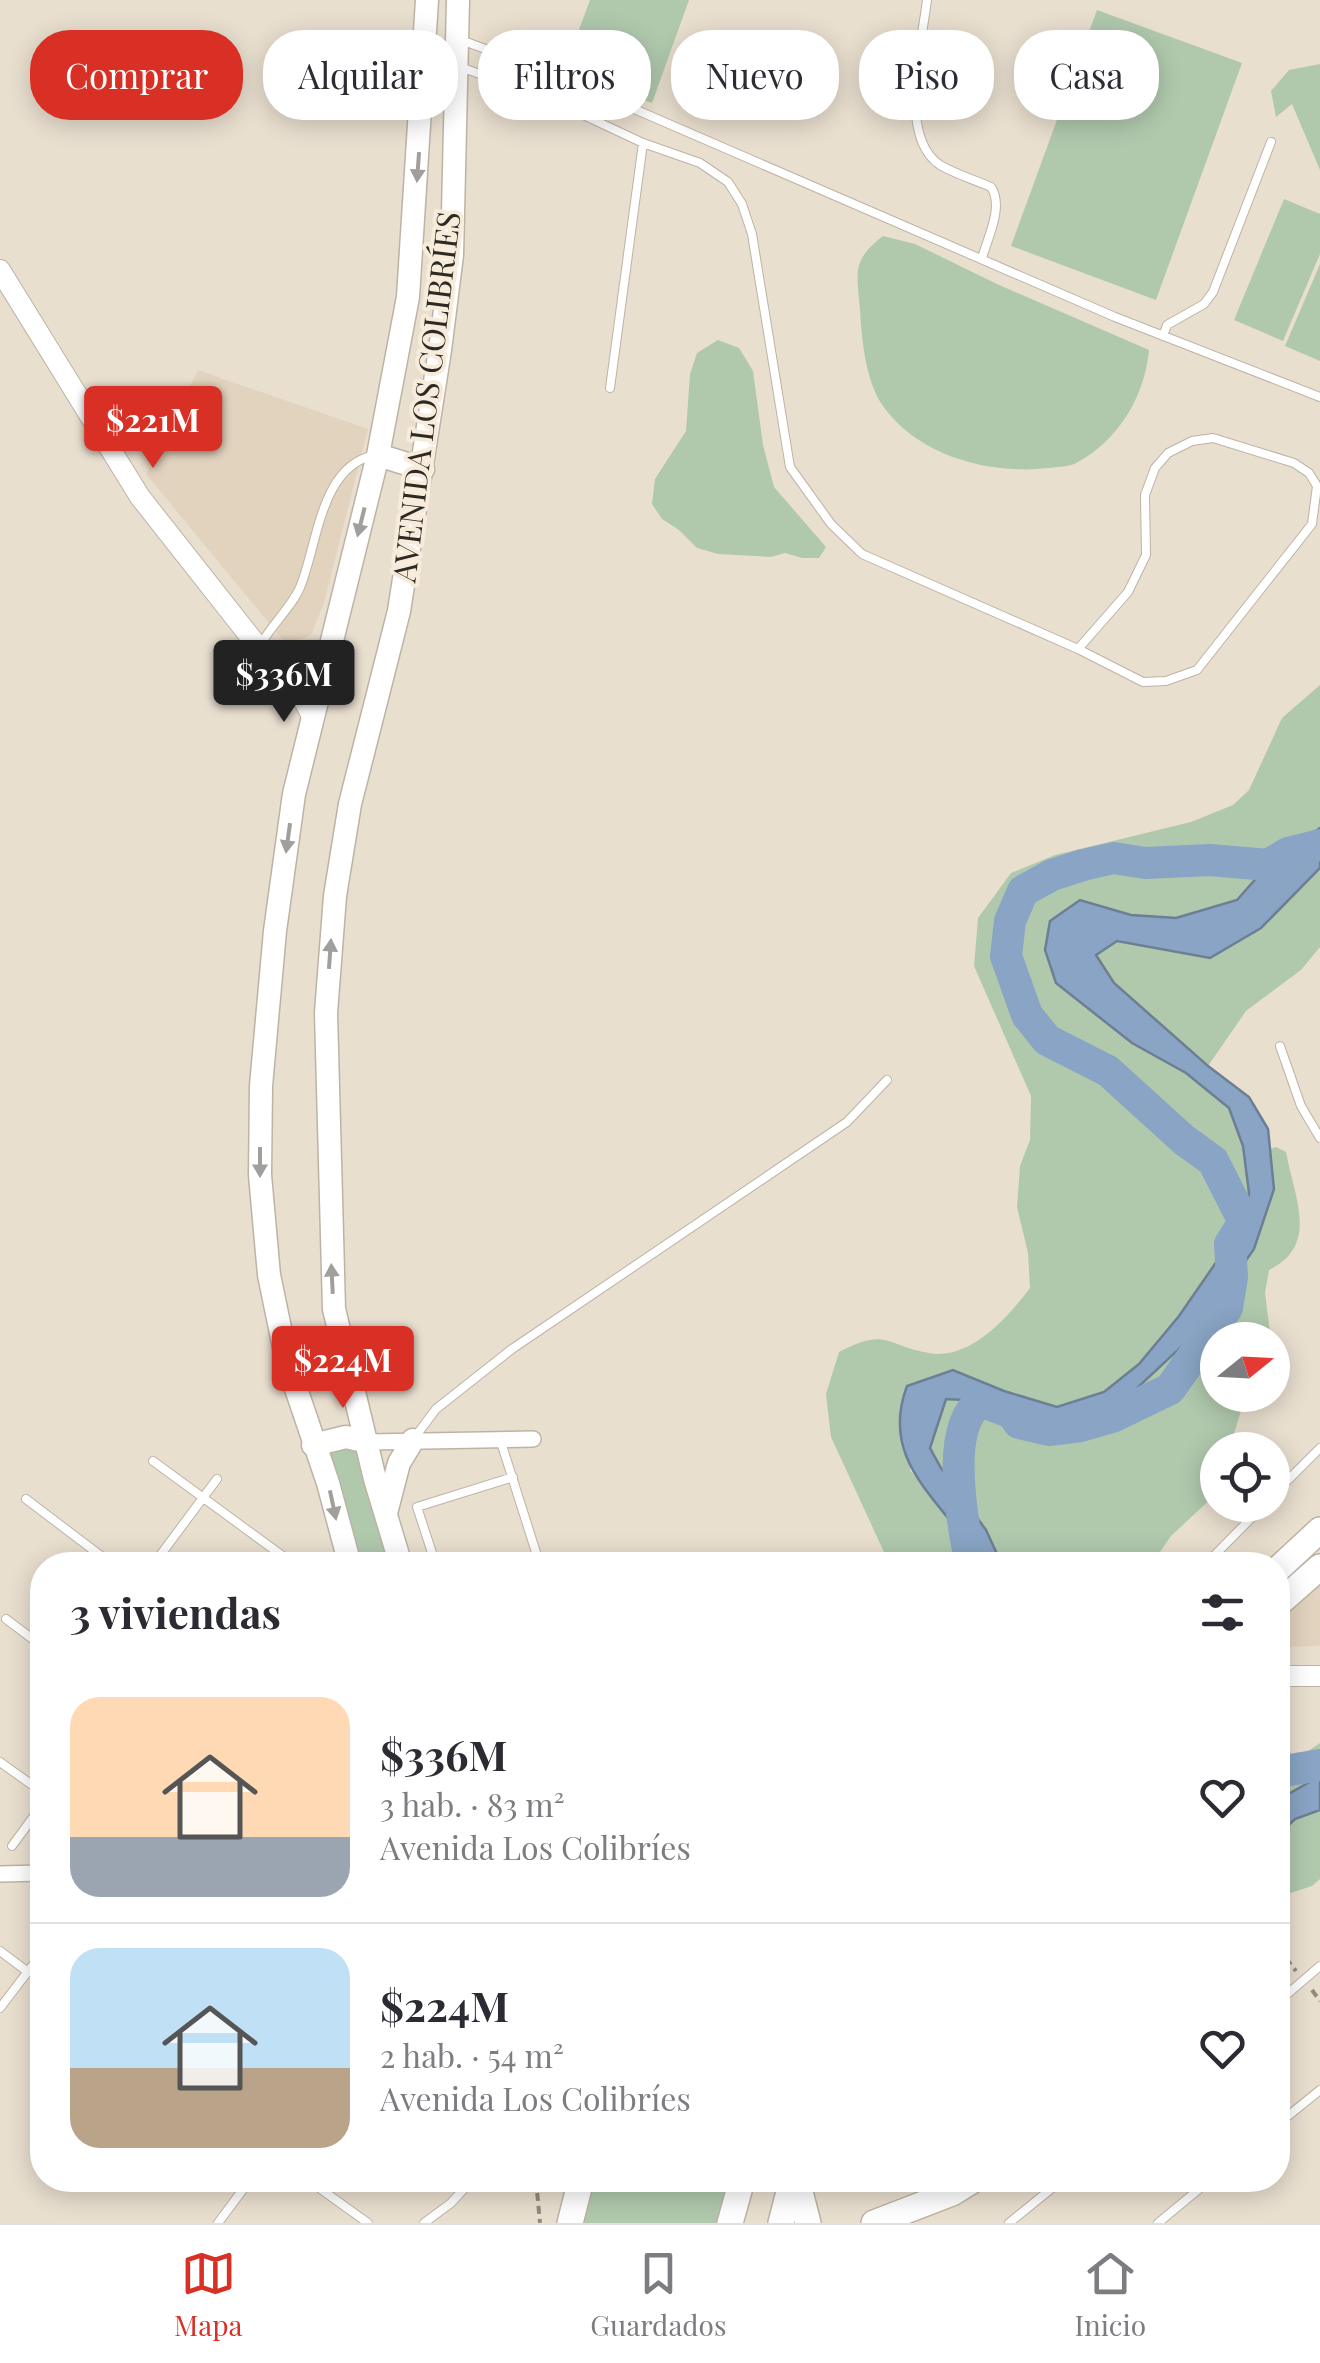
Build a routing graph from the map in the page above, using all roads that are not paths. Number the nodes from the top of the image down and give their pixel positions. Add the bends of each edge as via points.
1 (427, 0) edge
2 (458, 0) edge
3 (927, 0) edge
4 (458, 30) edge
5 (458, 38) edge
6 (458, 66) edge
7 (456, 120) edge
8 (1271, 142) dead end
9 (643, 143) junction
10 (982, 258) junction
11 (2, 270) edge
12 (1164, 336) junction
13 (610, 388) dead end
14 (1320, 398) edge
15 (378, 455) junction
16 (423, 469) junction
17 (259, 648) junction
18 (1078, 649) junction
19 (330, 650) junction
20 (290, 674) junction
21 (313, 718) junction
22 (1280, 1046) dead end
23 (887, 1080) dead end
24 (1320, 1138) edge
25 (500, 1439) junction
26 (534, 1439) dead end
27 (413, 1440) junction
28 (368, 1442) junction
29 (313, 1445) junction
30 (1320, 1448) edge
31 (152, 1461) dead end
32 (512, 1478) junction
33 (1290, 1478) edge
34 (217, 1480) dead end
35 (204, 1497) junction
36 (26, 1499) dead end
37 (386, 1516) junction
38 (1247, 1522) edge
39 (1320, 1530) edge
40 (96, 1552) edge
41 (163, 1552) edge
42 (278, 1552) edge
43 (347, 1552) edge
44 (397, 1552) edge
45 (432, 1552) edge
46 (536, 1552) edge
47 (1218, 1552) edge
48 (1290, 1558) edge
49 (1320, 1567) edge
50 (1290, 1593) edge
51 (6, 1619) dead end
52 (30, 1637) edge
53 (1290, 1676) edge
54 (1320, 1676) edge
55 (0, 1762) edge
56 (30, 1783) edge
57 (30, 1821) edge
58 (12, 1846) dead end
59 (30, 1873) edge
60 (0, 1874) edge
61 (0, 1950) edge
62 (1320, 1966) edge
63 (30, 1969) edge
64 (28, 1972) junction
65 (1290, 1992) edge
66 (0, 2008) edge
67 (1320, 2090) edge
68 (1290, 2114) edge
69 (241, 2192) edge
70 (325, 2192) edge
71 (461, 2192) edge
72 (575, 2192) edge
73 (739, 2192) edge
74 (791, 2192) edge
75 (799, 2192) edge
76 (954, 2192) edge
77 (1047, 2192) edge
78 (1195, 2192) edge
79 (570, 2222) edge
80 (218, 2223) edge
81 (368, 2223) edge
82 (424, 2223) edge
83 (730, 2223) edge
84 (781, 2223) edge
85 (808, 2223) edge
86 (874, 2223) edge
87 (1009, 2223) edge
88 (1158, 2223) edge

1 -> 15 main road, AVENIDA LOS COLIBRÍES via 408,297
2 - 4 main road, AVENIDA LOS COLIBRÍES
3 - 10 lane via 914,97 920,135 938,163 996,194
5 - 10 lane
6 - 9 lane
7 - 16 main road, AVENIDA LOS COLIBRÍES via 452,255
8 - 12 lane via 1213,292 1167,326
9 - 13 lane
9 - 18 lane via 700,163 728,182 742,204 790,467 832,524 862,554
10 - 12 lane
11 - 17 street via 140,498
12 - 14 lane
15 - 16 main road
15 - 17 lane via 361,458 339,477 300,588
15 -> 19 main road, AVENIDA LOS COLIBRÍES
28 -> 16 main road, AVENIDA LOS COLIBRÍES via 334,1309 326,1014 350,804 399,611
17 - 20 street
18 - 18 lane via 1143,682 1197,670 1312,524 1317,486 1309,473 1213,438 1168,452 1145,495 1146,555 1128,592
19 - 20 street
19 - 21 main road, AVENIDA LOS COLIBRÍES
20 - 21 street
21 -> 29 main road, AVENIDA LOS COLIBRÍES via 294,794 276,931 260,1175 269,1275
22 - 24 lane
23 - 27 lane via 847,1122 512,1349 436,1409
25 - 26 street
25 - 27 street
25 - 32 lane
27 - 28 street
27 - 37 main road via 390,1489
28 - 29 main road via 346,1437
28 - 37 main road, AVENIDA LOS COLIBRÍES
29 -> 43 main road, AVENIDA LOS COLIBRÍES
30 - 33 lane
31 - 35 lane
32 - 45 lane via 418,1508
32 - 46 lane
34 - 35 lane
35 - 41 lane
35 - 42 lane
36 - 40 lane
37 - 44 main road, AVENIDA LOS COLIBRÍES
38 - 47 lane
39 - 48 highway
49 - 50 highway
51 - 52 lane
53 - 54 street
55 - 56 lane
57 - 58 lane
59 - 60 street
61 - 64 lane
62 - 65 lane
63 - 64 lane
64 - 66 lane
67 - 68 lane
69 - 80 lane
70 - 81 lane
71 - 82 lane
72 - 79 highway
73 - 83 highway
74 - 84 highway
75 - 85 highway
76 - 86 highway
77 - 87 lane
78 - 88 lane

